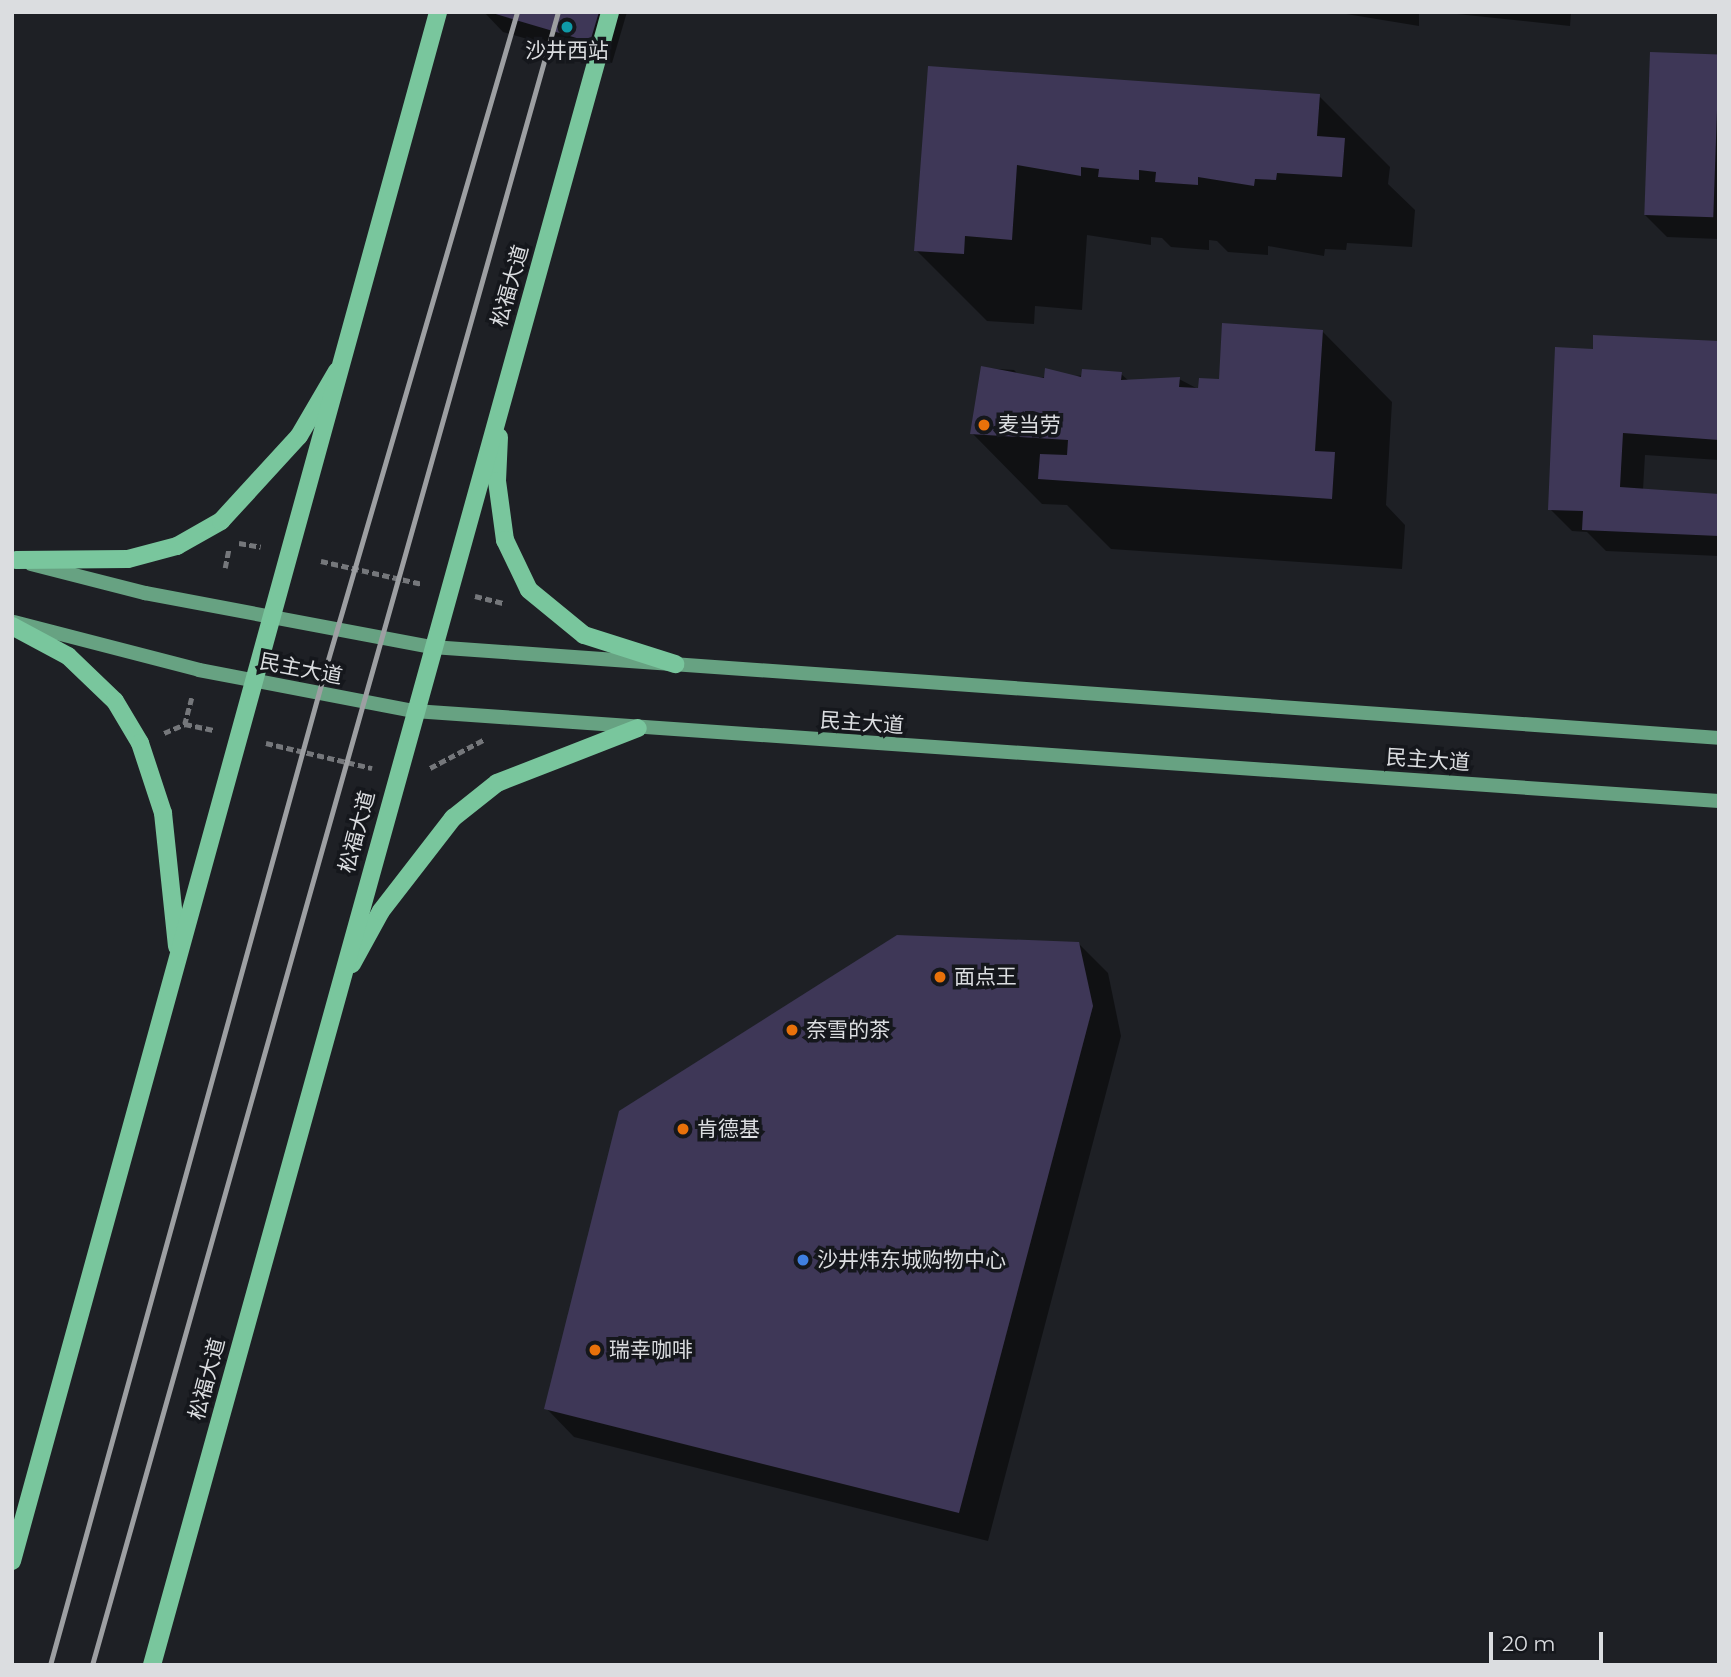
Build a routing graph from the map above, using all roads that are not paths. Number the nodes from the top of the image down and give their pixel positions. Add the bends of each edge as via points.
1 (438, 12) edge
2 (610, 12) edge
3 (349, 349) junction
4 (501, 405) junction
5 (14, 559) edge
6 (274, 616) junction
7 (12, 624) edge
8 (432, 647) junction
9 (675, 664) junction
10 (255, 682) junction
11 (414, 711) junction
12 (638, 728) junction
13 (1719, 738) edge
14 (1719, 800) edge
15 (178, 961) junction
16 (337, 992) junction
17 (12, 1560) edge
18 (152, 1665) edge

1 - 3 main road
2 - 4 main road, 松福大道
3 - 5 main road via 299,436 221,521 177,546 128,559
3 - 6 main road
4 - 8 main road, 松福大道
4 - 9 main road via 497,481 505,540 529,590 584,635
5 - 6 main road, 民主大道
6 - 8 main road, 民主大道
6 - 10 main road
7 - 10 main road, 民主大道
7 - 15 main road via 68,656 115,701 140,743 163,813
8 - 9 main road, 民主大道
8 - 11 main road, 松福大道
9 - 13 main road, 民主大道
10 - 11 main road, 民主大道
10 - 15 main road
11 - 12 main road, 民主大道
11 - 16 main road, 松福大道
12 - 14 main road, 民主大道
12 - 16 main road via 497,783 453,818 381,911
15 - 17 main road
16 - 18 main road, 松福大道

